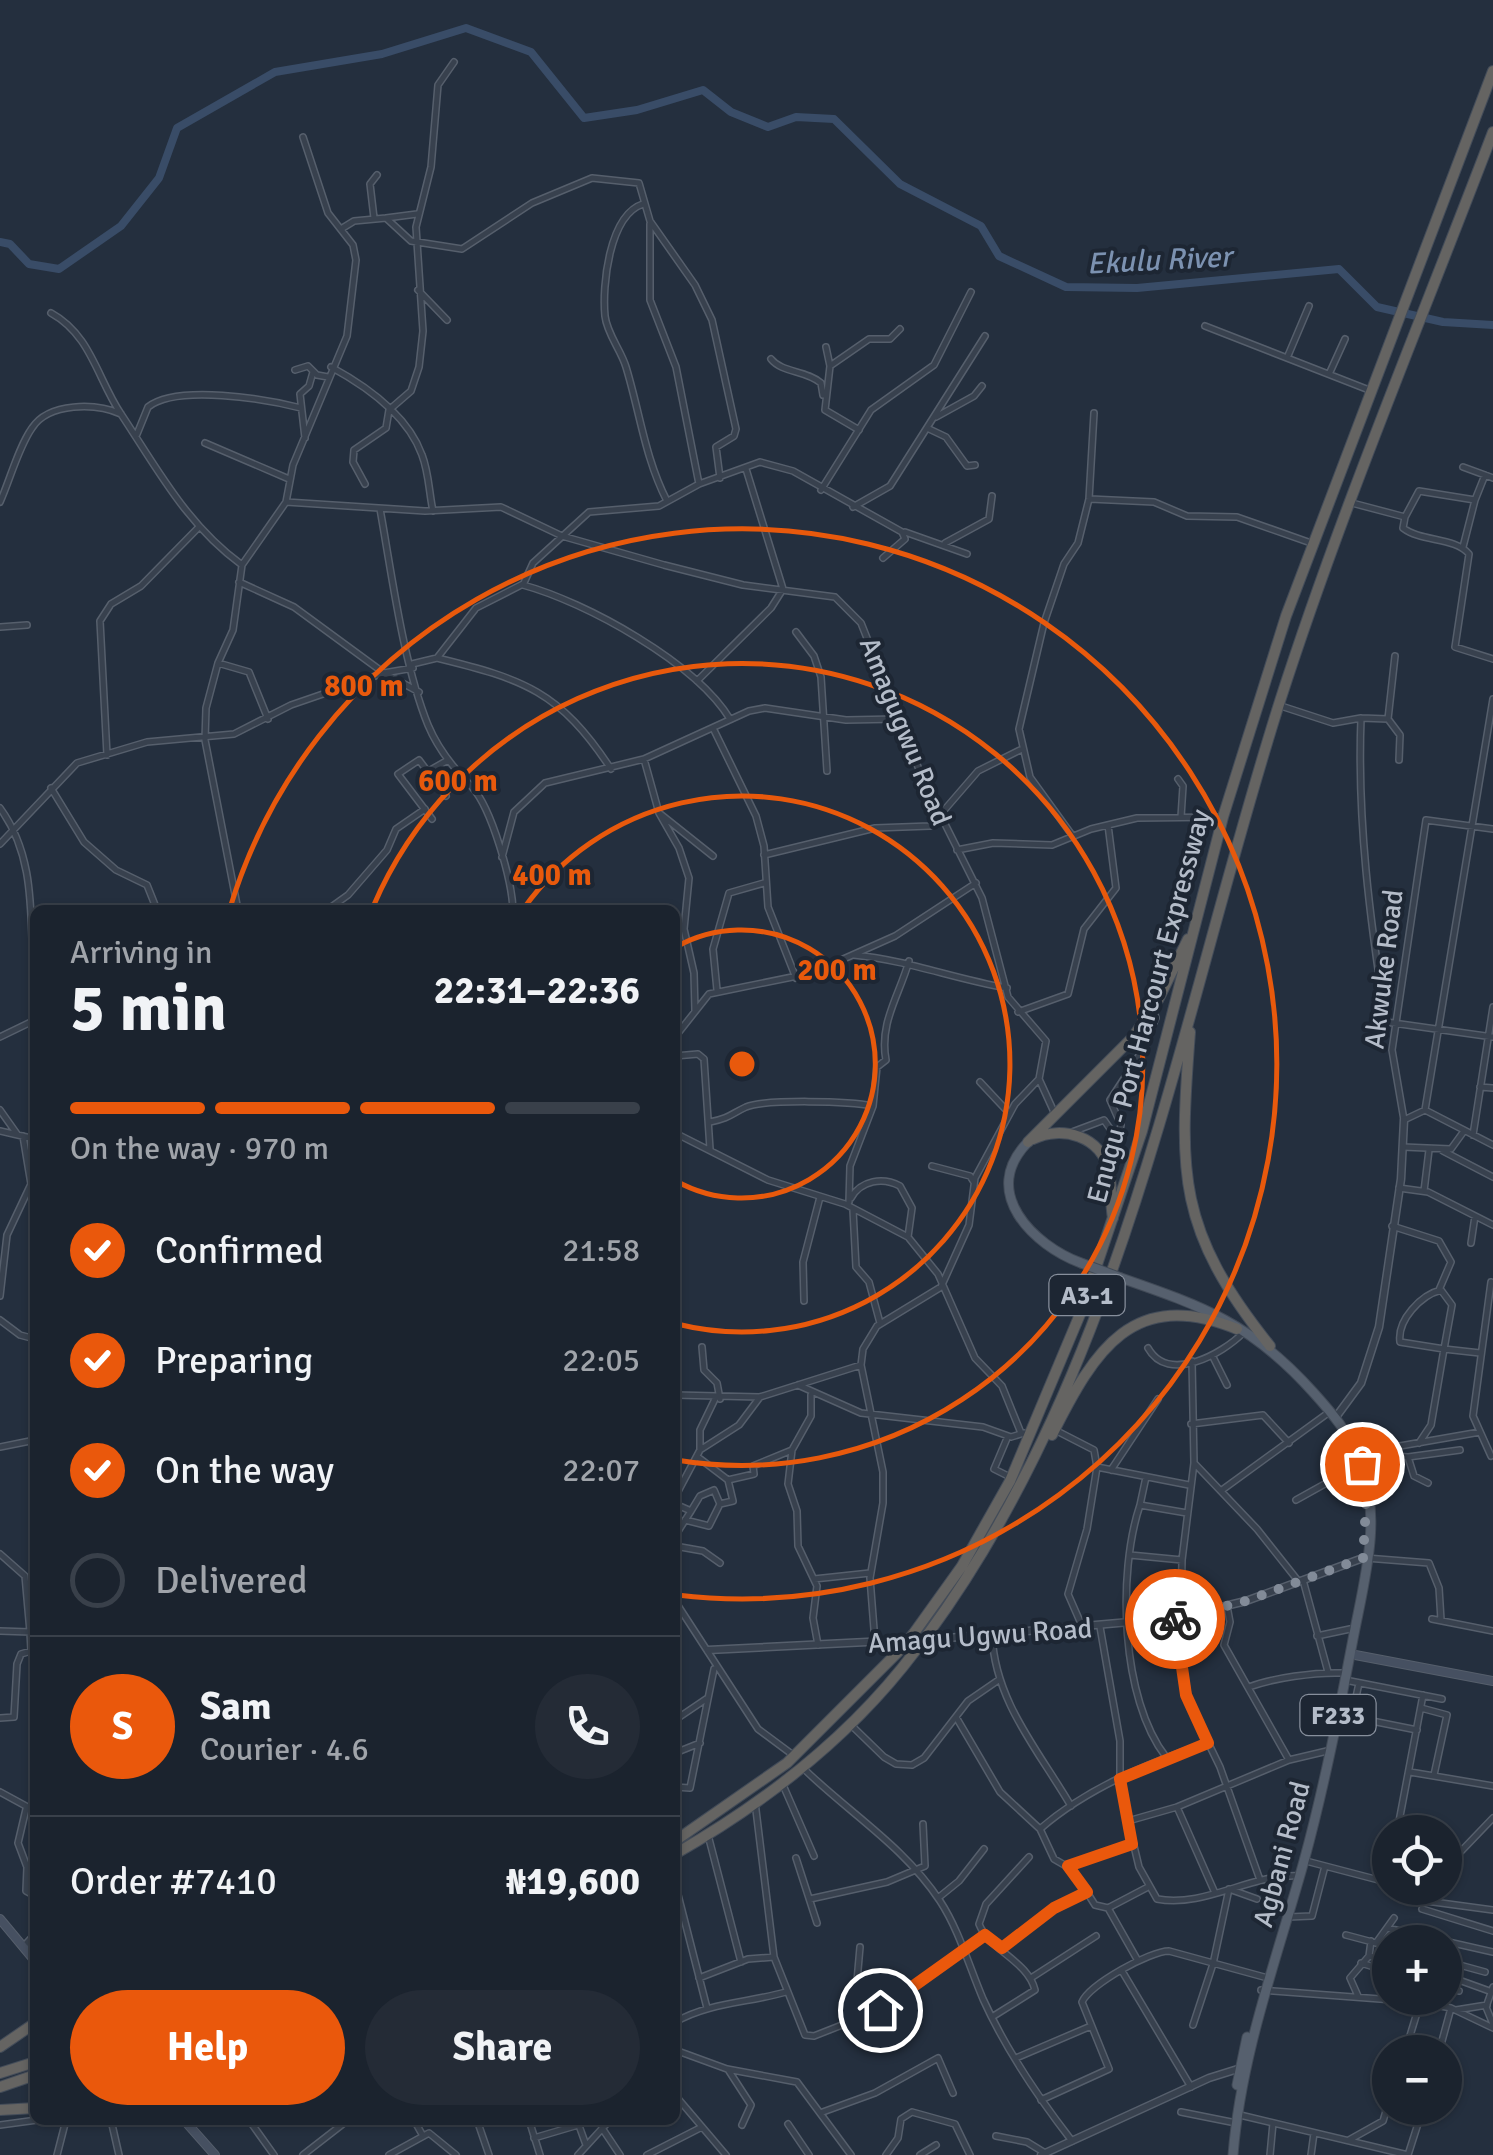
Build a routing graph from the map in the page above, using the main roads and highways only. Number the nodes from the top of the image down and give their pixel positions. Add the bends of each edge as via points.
1 (1493, 72) edge
2 (1493, 132) edge
3 (1194, 929) junction
4 (1191, 1016) junction
5 (1054, 1112) junction
6 (1068, 1133) junction
7 (1028, 1142) junction
8 (1113, 1220) junction
9 (1237, 1327) junction
10 (1270, 1346) junction
11 (1332, 1417) junction
12 (1036, 1461) junction
13 (1366, 1558) junction
14 (1348, 1653) junction
15 (1493, 1681) edge
16 (1336, 1713) junction
17 (680, 1837) edge
18 (680, 1851) edge
19 (1302, 1860) junction
20 (1286, 1916) junction
21 (0, 1919) edge
22 (30, 1954) edge
23 (1263, 1991) junction
24 (30, 2026) edge
25 (0, 2047) edge
26 (30, 2064) edge
27 (0, 2073) edge
28 (30, 2077) edge
29 (0, 2086) edge
30 (30, 2108) edge
31 (0, 2110) edge
32 (188, 2125) edge
33 (215, 2155) edge
34 (1230, 2155) edge

1 - 3 highway, Enugu - Port Harcourt Expressway / A3-1 via 1314,544 1223,817
2 - 4 highway, Enugu - Port Harcourt Expressway / A3-1 via 1279,705
3 - 5 highway via 1153,1008 1113,1061
3 - 8 highway, Enugu - Port Harcourt Expressway / A3-1
4 - 10 highway via 1183,1125 1190,1208 1216,1271
4 - 12 highway, Enugu - Port Harcourt Expressway / A3-1 via 1130,1212
5 - 6 highway
5 - 7 highway
6 - 7 highway
6 - 8 highway via 1092,1144 1106,1162
7 - 9 main road, Agbani Road, bridge via 1009,1177 1018,1219 1042,1245
8 - 17 highway, Enugu - Port Harcourt Expressway / A3-1, bridge via 1012,1478 962,1566 902,1648 794,1757
9 - 10 main road, Agbani Road / F233
9 - 11 main road, Agbani Road / F233
9 - 12 highway via 1180,1314 1131,1326 1098,1355
10 - 11 main road, Agbani Road / F233
11 - 13 main road, Agbani Road / F233 via 1359,1465 1371,1508
12 - 18 highway, Enugu - Port Harcourt Expressway / A3-1, bridge via 984,1556 916,1650 850,1724 782,1782
13 - 14 main road, Agbani Road / F233
13 - 14 main road, Agbani Road / F233
14 - 15 main road
14 - 16 main road, Agbani Road / F233
16 - 19 main road, Agbani Road / F233
16 - 19 main road, Agbani Road / F233
19 - 20 main road, Agbani Road / F233
20 - 23 main road, Agbani Road / F233
20 - 23 main road, Agbani Road / F233
21 - 22 main road
23 - 34 main road, Agbani Road / F233 via 1242,2068
24 - 25 highway
26 - 27 highway
28 - 29 highway
30 - 31 highway
32 - 33 main road

